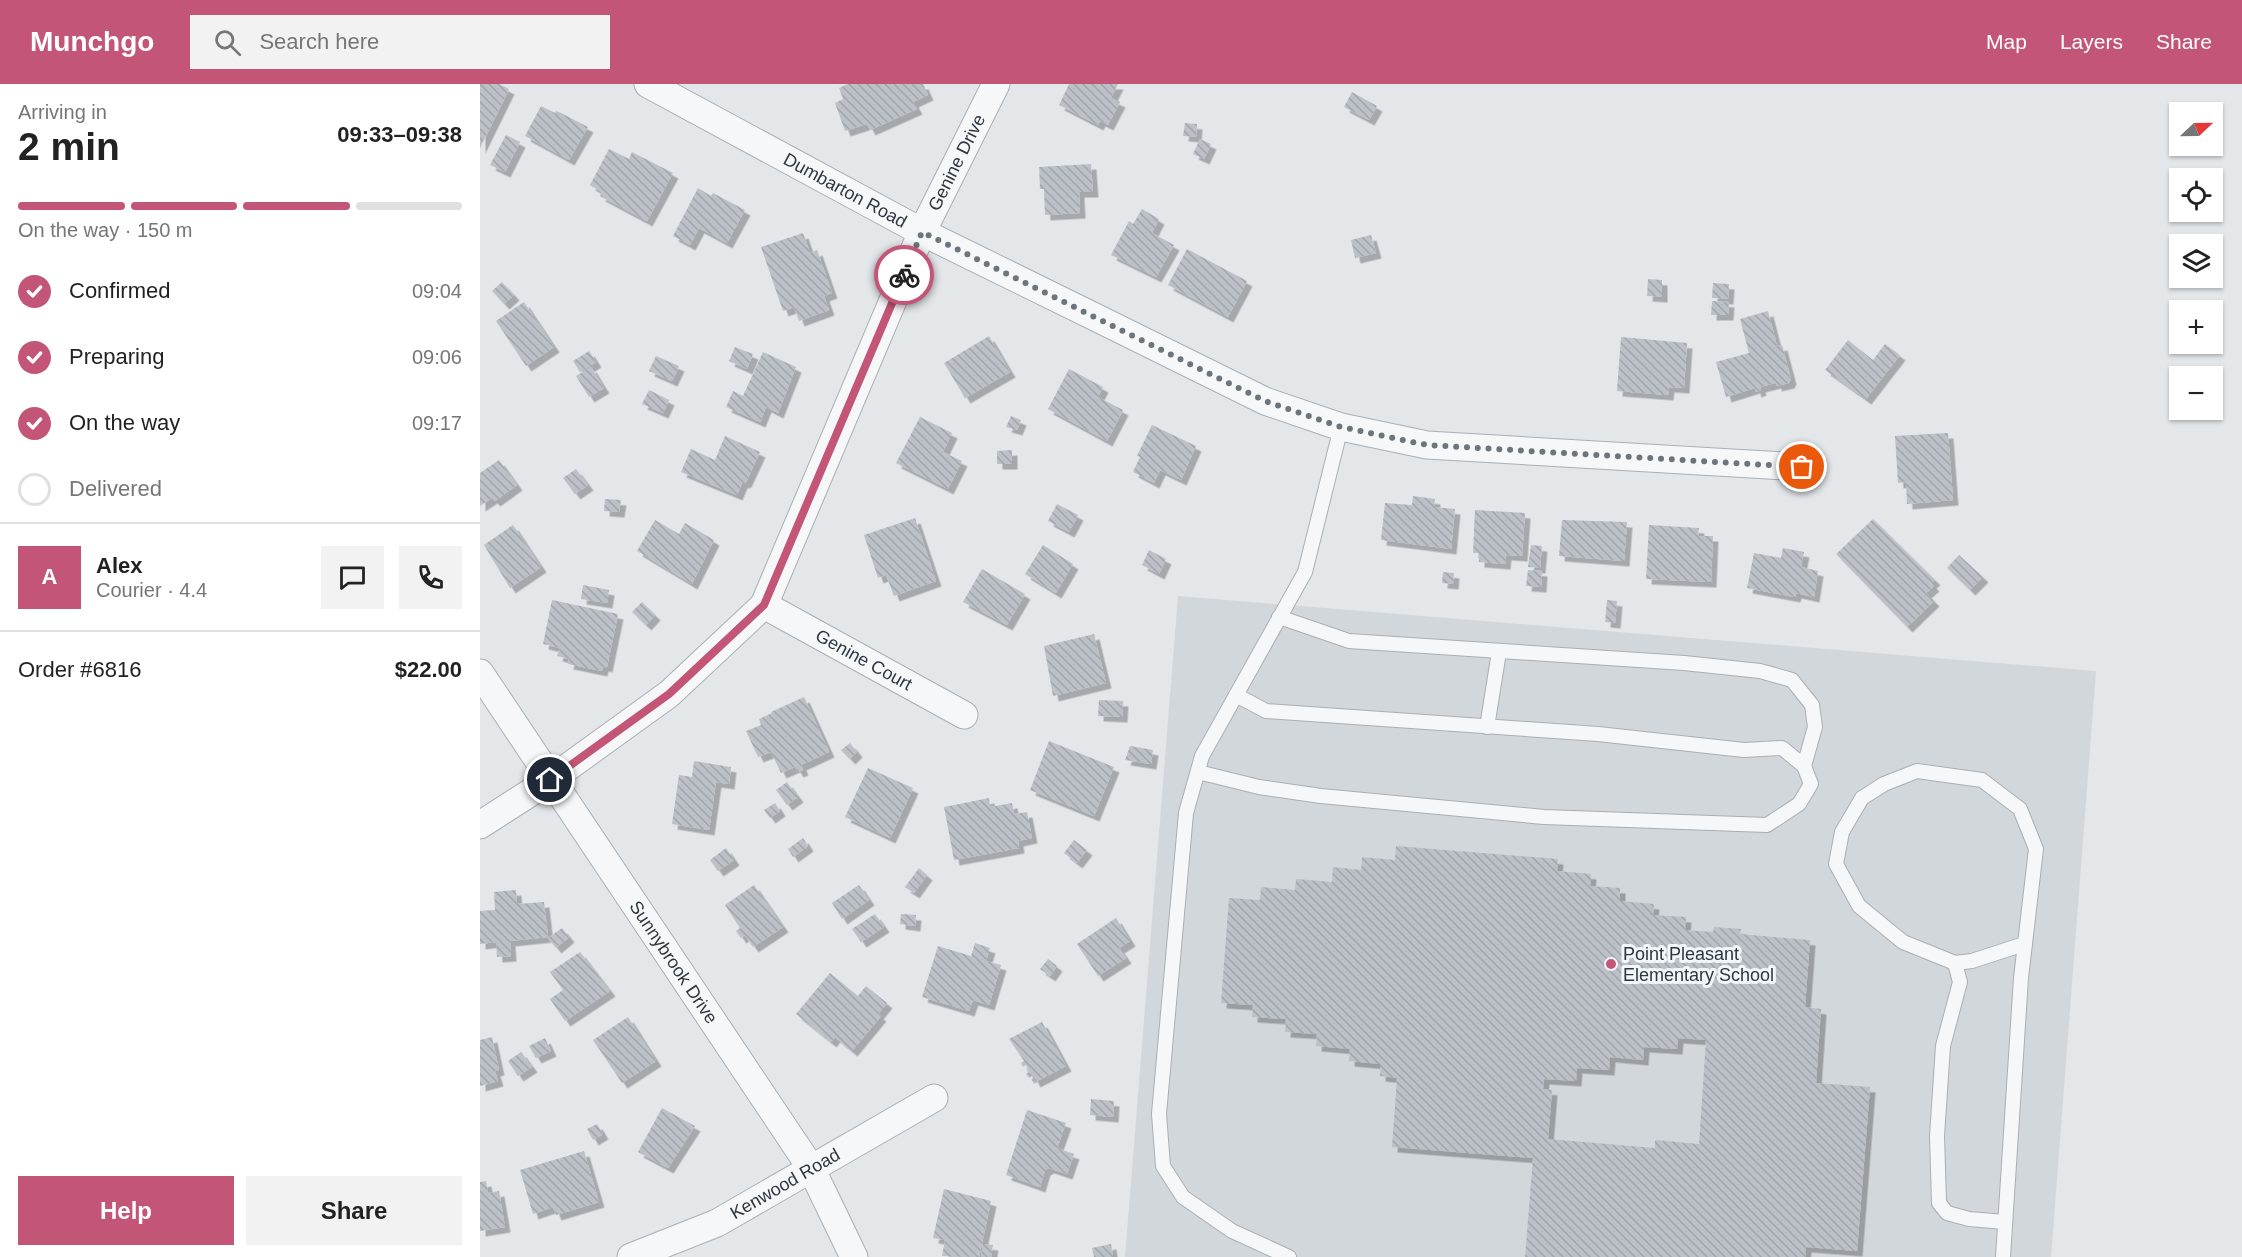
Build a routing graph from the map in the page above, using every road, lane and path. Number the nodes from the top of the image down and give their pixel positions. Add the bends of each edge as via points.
1 (648, 84) edge
2 (996, 84) edge
3 (922, 232) junction
4 (1341, 427) junction
5 (1802, 467) dead end
6 (764, 605) junction
7 (1279, 617) junction
8 (1499, 652) junction
9 (480, 674) edge
10 (1236, 695) junction
11 (964, 715) dead end
12 (1487, 727) junction
13 (1804, 766) junction
14 (1198, 772) junction
15 (550, 780) junction
16 (480, 825) edge
17 (2025, 944) junction
18 (1955, 963) junction
19 (934, 1098) dead end
20 (811, 1168) junction
21 (2005, 1222) junction
22 (631, 1257) edge
23 (854, 1257) edge
24 (1289, 1257) edge
25 (2003, 1257) edge

1 - 3 street, Dumbarton Road
2 - 3 street, Genine Drive
3 - 4 street, Dumbarton Road via 1265,401
3 - 6 street, Genine Drive
4 - 5 street, Dumbarton Road via 1427,445
4 - 7 lane via 1305,572
6 - 11 street, Genine Court
6 - 15 street, Genine Drive via 669,694
7 - 8 lane via 1349,641
7 - 10 lane
8 - 12 lane
8 - 13 lane via 1760,670 1792,680 1812,705 1815,727
9 - 15 street, Sunnybrook Drive
10 - 12 lane via 1266,711
10 - 14 lane via 1202,756
12 - 13 lane via 1744,750 1782,748
13 - 14 lane via 1811,784 1803,798 1767,825 1544,817 1322,796 1258,787
14 - 24 lane via 1186,813 1159,1114 1163,1166 1183,1197 1232,1231
15 - 16 street, Genine Drive
15 - 20 street, Sunnybrook Drive
17 - 18 lane
17 - 18 lane via 2036,849 2020,809 1982,780 1917,771 1862,798 1842,832 1836,864 1859,906 1904,942
17 - 21 lane
18 - 21 lane via 1960,982 1943,1046 1937,1136 1939,1203 1947,1213
19 - 20 street, Kenwood Road
20 - 22 street, Kenwood Road via 717,1223
20 - 23 street, Sunnybrook Drive
21 - 25 lane

